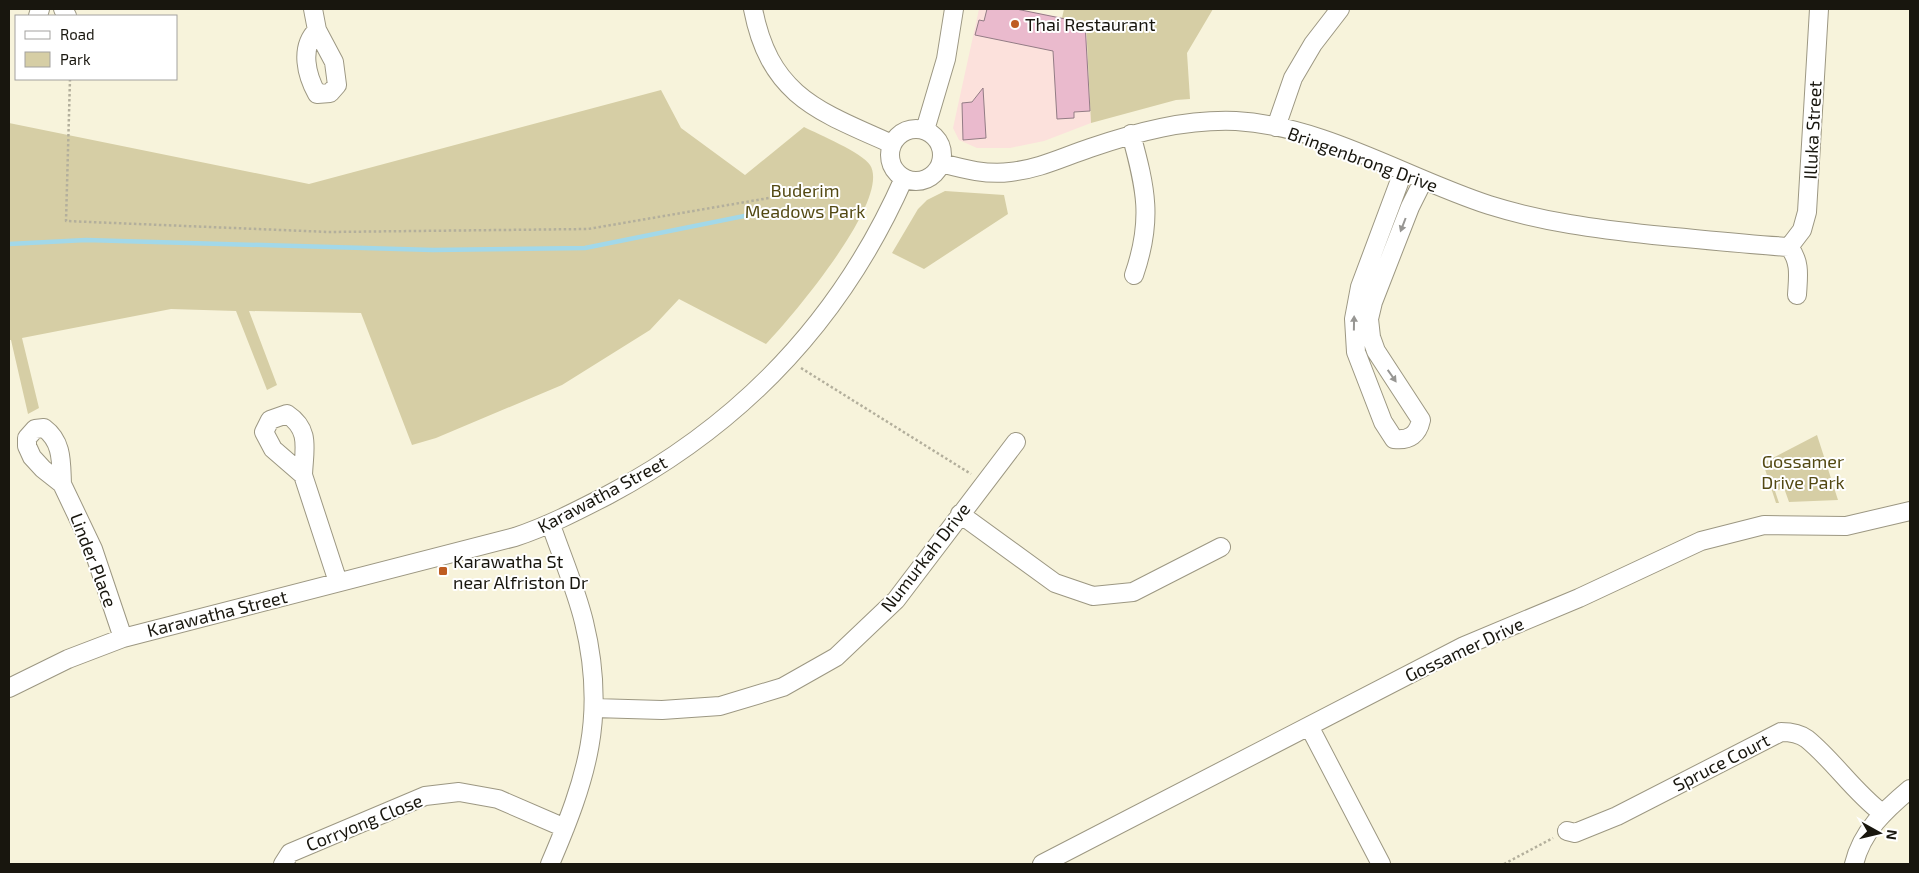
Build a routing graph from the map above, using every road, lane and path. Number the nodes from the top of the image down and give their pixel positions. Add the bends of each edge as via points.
1 (314, 9) edge
2 (753, 9) edge
3 (954, 9) edge
4 (1340, 9) edge
5 (1819, 9) edge
6 (317, 30) dead end
7 (70, 80) edge
8 (1276, 127) junction
9 (925, 130) junction
10 (1131, 134) junction
11 (892, 144) junction
12 (941, 163) junction
13 (1404, 172) junction
14 (904, 178) junction
15 (1423, 181) junction
16 (804, 192) dead end
17 (1789, 247) junction
18 (1134, 275) dead end
19 (1797, 295) dead end
20 (801, 368) dead end
21 (1016, 442) dead end
22 (303, 475) dead end
23 (985, 482) junction
24 (62, 484) dead end
25 (1910, 511) edge
26 (960, 514) junction
27 (550, 525) junction
28 (1221, 547) dead end
29 (338, 582) junction
30 (123, 638) junction
31 (9, 688) edge
32 (594, 708) junction
33 (1309, 726) junction
34 (1910, 790) edge
35 (1882, 813) junction
36 (566, 828) junction
37 (1567, 831) joint
38 (283, 864) edge
39 (550, 864) edge
40 (1042, 864) edge
41 (1381, 864) edge
42 (1504, 864) edge
43 (1854, 864) edge

1 - 6 street
2 - 11 street via 767,57 796,94 813,108
3 - 9 street via 946,59
4 - 8 street via 1313,44 1293,78
5 - 17 street, Illuka Street via 1807,212 1802,230
7 - 16 path via 66,221 329,232 588,229
8 - 10 street, Bringenbrong Drive via 1235,121 1199,122
8 - 13 street, Bringenbrong Drive via 1311,135
9 - 11 street via 902,132
9 - 12 street via 932,133 941,147
10 - 12 street, Bringenbrong Drive via 1039,167 1008,173 974,172
10 - 18 street via 1147,212 1145,238
11 - 14 street via 890,160
12 - 14 street via 930,177 922,180
13 - 15 street, Bringenbrong Drive
15 -> 13 street via 1410,207 1369,319 1376,351 1421,420 1419,429 1404,440 1394,439 1383,422 1356,352 1354,319 1360,287
14 - 27 street, Karawatha Street via 885,222 854,275 811,333 764,382 705,436 642,477
15 - 17 street, Bringenbrong Drive via 1489,205 1578,227
17 - 19 street via 1796,256 1799,270
20 - 23 path
21 - 23 street, Numurkah Drive
22 - 29 street
23 - 26 street, Numurkah Drive
24 - 30 street, Linder Place via 93,549
25 - 33 street, Gossamer Drive via 1846,526 1764,525 1701,541 1579,598 1464,646
26 - 28 street via 1055,583 1094,596 1133,592
26 - 32 street, Numurkah Drive via 896,600 836,657 783,687 720,706 662,710
27 - 29 street, Karawatha Street via 515,537
27 - 32 street via 584,620 593,675
29 - 30 street, Karawatha Street
30 - 31 street, Karawatha Street via 68,659
32 - 36 street via 585,773
33 - 40 street, Gossamer Drive
33 - 41 street
34 - 35 street
35 - 37 street, Spruce Court via 1806,739 1792,732 1781,732 1617,816 1575,833
35 - 43 street via 1862,842
36 - 38 street, Corryong Close via 498,800 459,792 425,796 290,853
36 - 39 street
37 - 42 path

